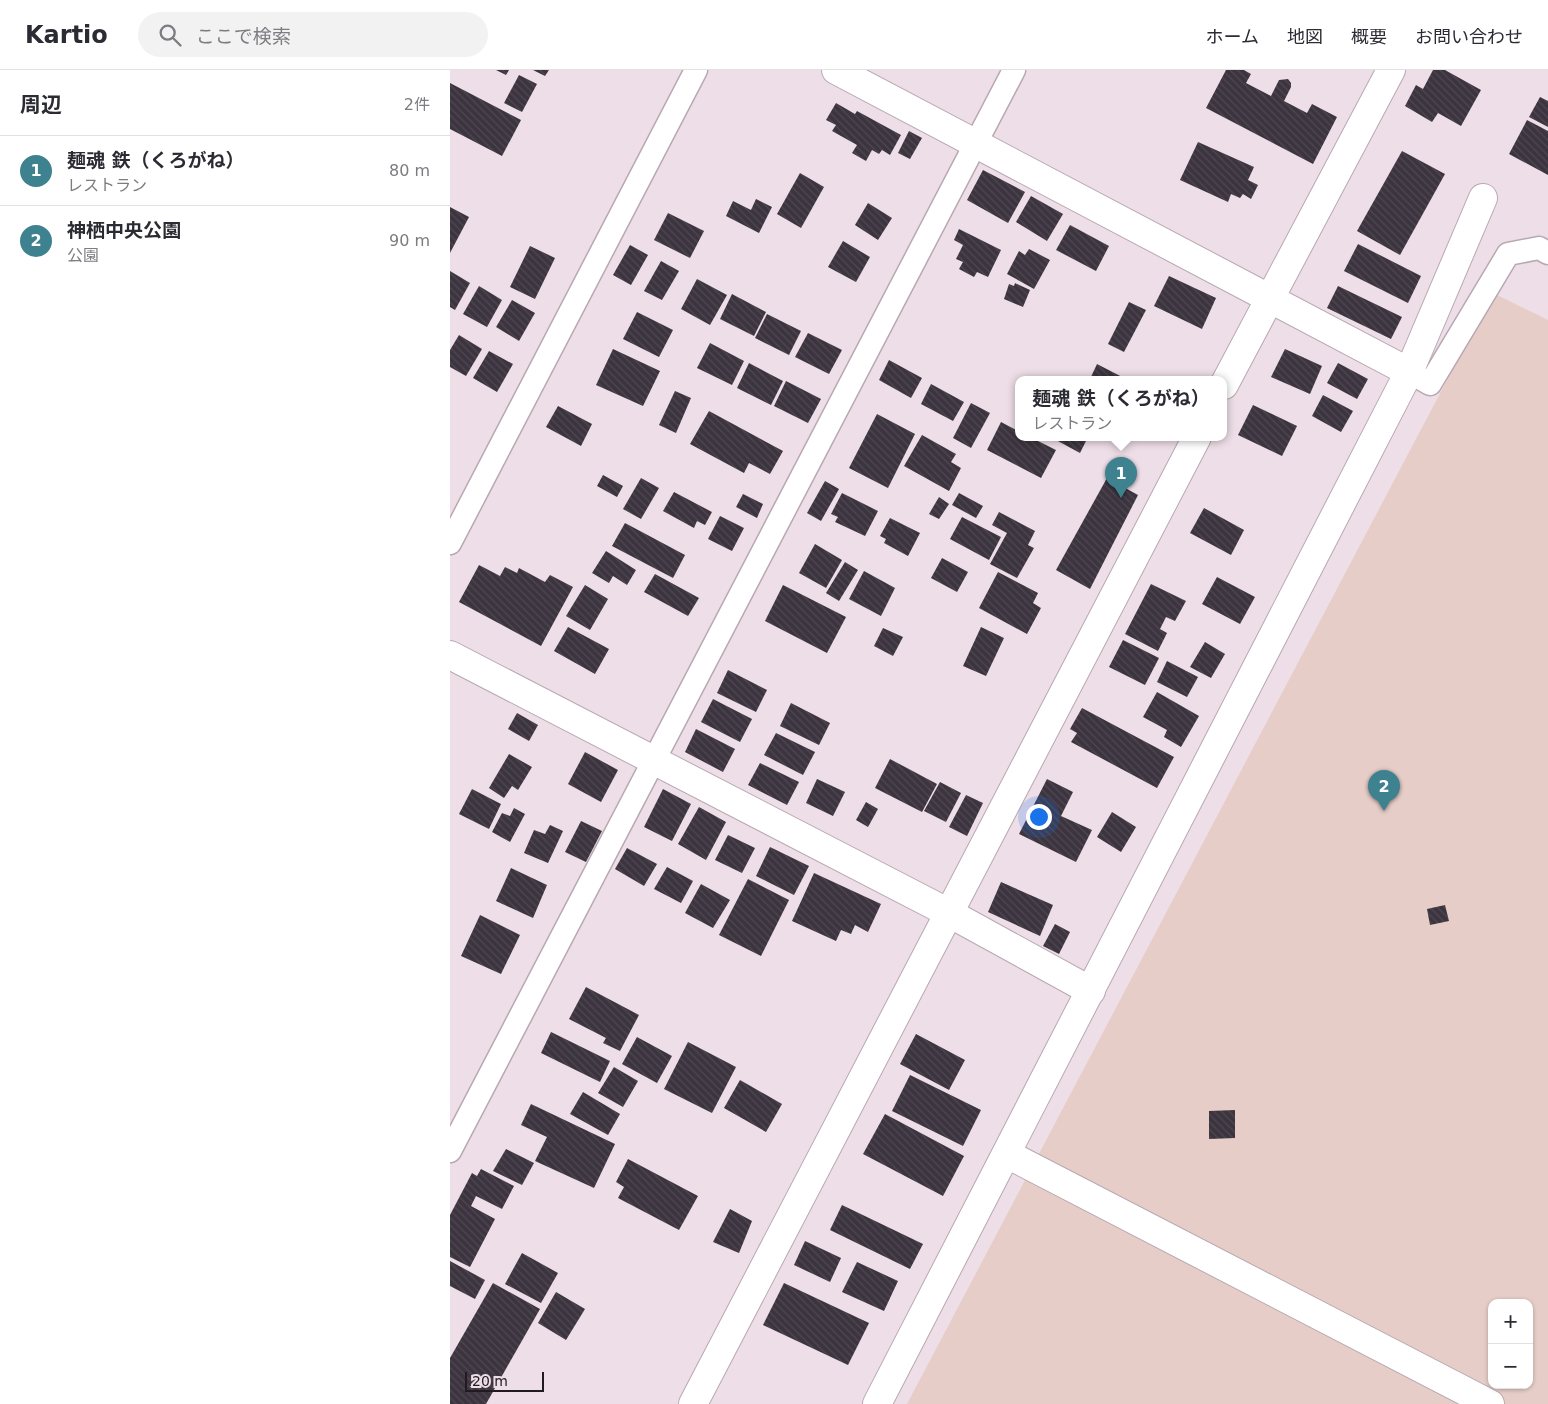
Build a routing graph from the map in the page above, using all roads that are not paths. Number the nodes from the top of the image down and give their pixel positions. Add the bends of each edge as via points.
1 (696, 70) edge
2 (836, 70) edge
3 (1014, 70) edge
4 (1391, 70) edge
5 (976, 142) junction
6 (1483, 198) dead end
7 (1548, 253) edge
8 (1269, 297) junction
9 (1408, 372) junction
10 (1227, 379) edge
11 (1195, 441) edge
12 (450, 543) edge
13 (450, 655) edge
14 (654, 760) junction
15 (948, 913) junction
16 (1091, 992) junction
17 (450, 1151) edge
18 (1007, 1154) junction
19 (694, 1404) edge
20 (877, 1404) edge
21 (1490, 1404) edge

1 - 12 street
2 - 5 street
3 - 5 street
4 - 8 street
5 - 8 street
5 - 14 street
6 - 9 street
7 - 9 street via 1538,248 1508,254 1430,384
8 - 9 street
8 - 10 street
9 - 16 street
11 - 15 street
13 - 14 street
14 - 15 street
14 - 17 street
15 - 16 street
15 - 19 street
16 - 18 street
18 - 20 street
18 - 21 street

